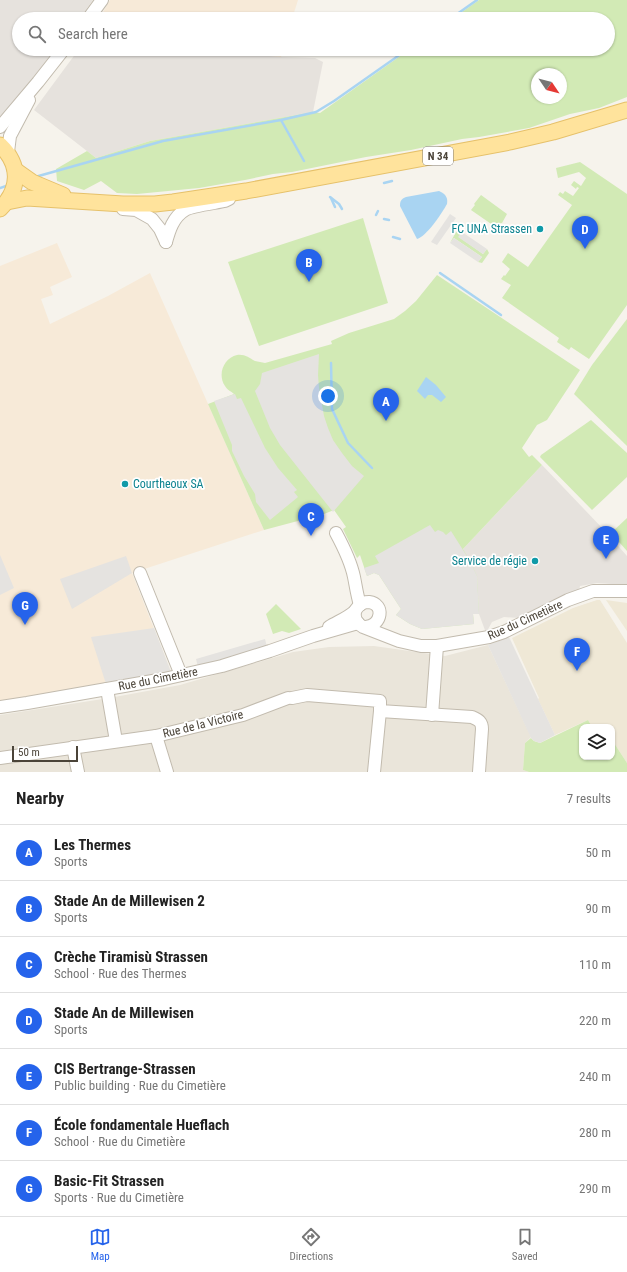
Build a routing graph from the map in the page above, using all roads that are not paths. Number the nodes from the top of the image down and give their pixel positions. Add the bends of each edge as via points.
1 (102, 0) edge
2 (93, 12) edge
3 (58, 56) edge
4 (38, 82) junction
5 (627, 110) edge
6 (0, 127) edge
7 (4, 148) edge
8 (15, 170) junction
9 (246, 191) junction
10 (75, 200) junction
11 (92, 202) junction
12 (4, 205) edge
13 (336, 533) dead end
14 (140, 573) dead end
15 (627, 590) edge
16 (361, 614) junction
17 (379, 619) junction
18 (399, 641) junction
19 (437, 646) junction
20 (181, 675) junction
21 (107, 689) junction
22 (0, 707) edge
23 (380, 711) junction
24 (432, 714) junction
25 (156, 736) junction
26 (116, 741) junction
27 (73, 747) junction
28 (0, 758) edge
29 (78, 772) edge
30 (167, 772) edge
31 (374, 772) edge
32 (479, 772) edge

1 - 2 street
3 - 4 street
4 - 6 street
4 - 7 street
5 - 9 main road, N 34 via 510,142
7 - 8 main road, N 34
8 - 10 main road, N 34 via 32,182
8 - 12 main road, N 34 via 13,191
9 - 11 main road, N 34 via 155,204
9 - 11 street via 225,201 185,210 169,228 166,242 152,219 136,210 106,208
10 - 11 main road, N 34
10 - 12 main road, N 34 via 27,198
13 - 16 street via 354,576
14 - 20 street
15 - 19 street, Rue du Cimetière via 593,591 568,600 496,635
16 - 17 street, Rue du Cimetière via 374,625
16 - 17 street via 372,603 378,608
16 - 18 street, Rue du Cimetière
16 - 20 street, Rue du Cimetière via 270,651
17 - 18 street
18 - 19 street, Rue du Cimetière via 421,646
19 - 24 street
20 - 21 street, Rue du Cimetière
21 - 22 street, Rue du Cimetière
21 - 26 street
23 - 24 street
23 - 25 street, Rue de la Victoire via 380,701 308,695 290,698 243,715
23 - 31 street
24 - 32 street via 472,717 482,724
25 - 26 street, Rue de la Victoire
25 - 30 street
26 - 27 street, Rue de la Victoire
27 - 28 street, Rue de la Victoire
27 - 29 street

